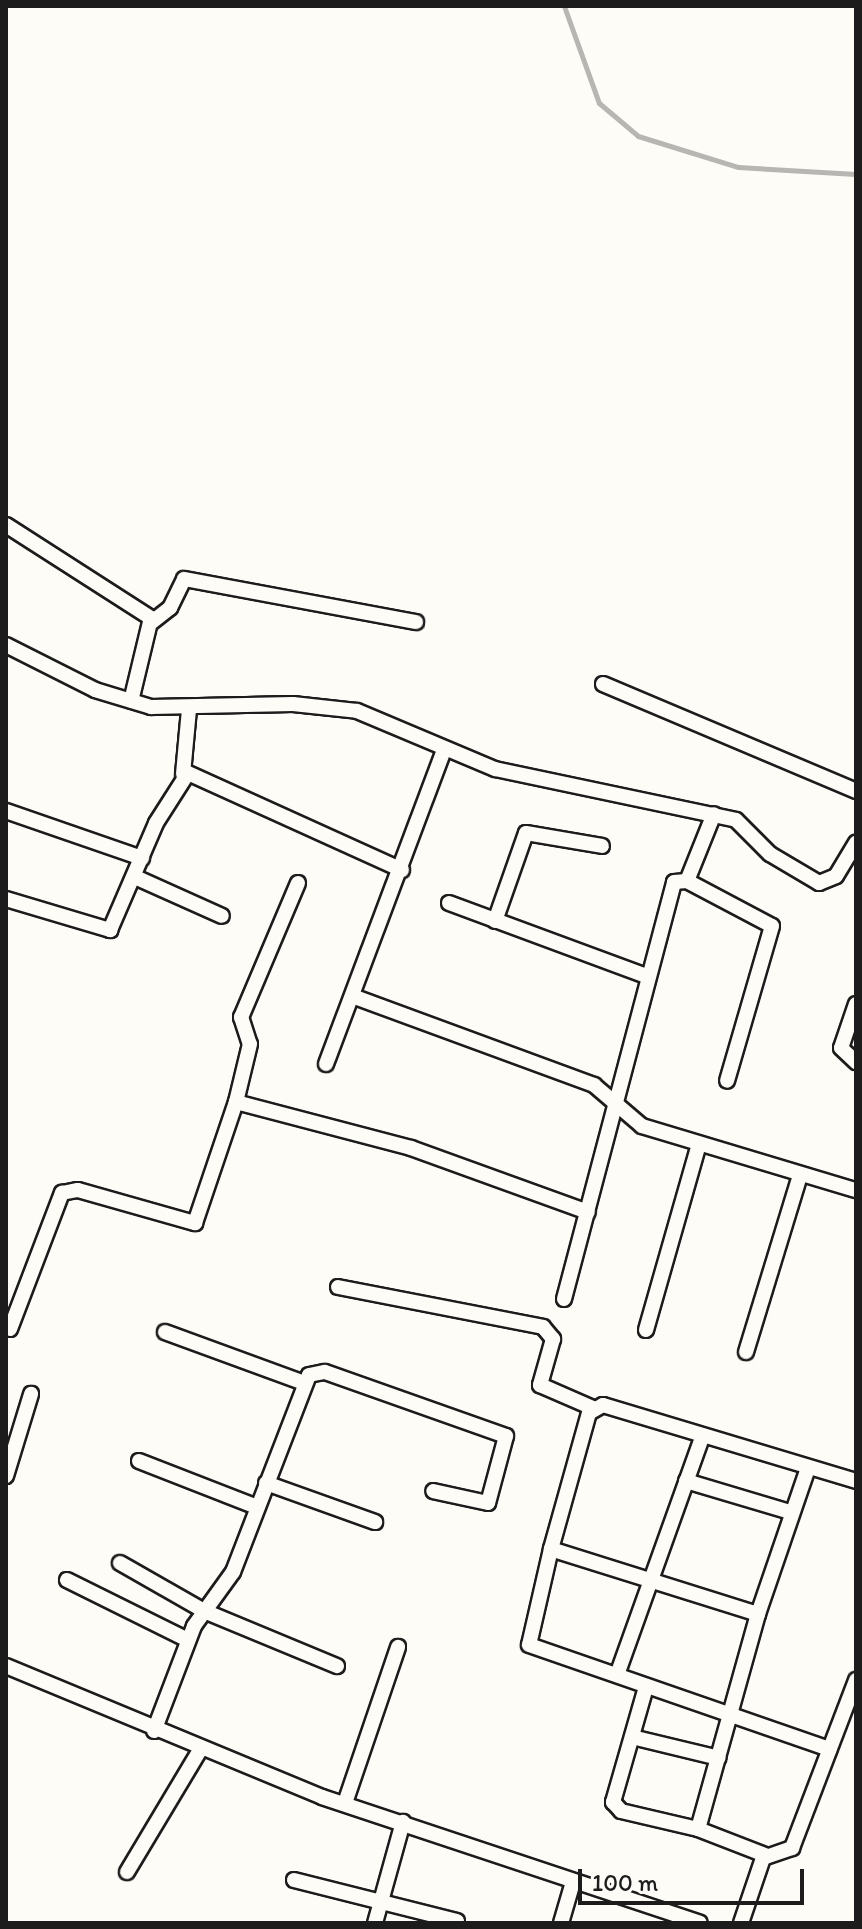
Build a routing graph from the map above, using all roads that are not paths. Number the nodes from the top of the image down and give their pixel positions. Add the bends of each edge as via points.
1 (6, 525) edge
2 (152, 622) junction
3 (416, 622) dead end
4 (6, 645) edge
5 (603, 684) dead end
6 (131, 701) junction
7 (189, 709) junction
8 (443, 752) junction
9 (183, 774) junction
10 (856, 791) edge
11 (6, 811) edge
12 (714, 814) junction
13 (856, 843) edge
14 (602, 846) dead end
15 (142, 858) junction
16 (402, 870) junction
17 (135, 877) junction
18 (687, 881) junction
19 (298, 883) dead end
20 (6, 899) edge
21 (449, 903) dead end
22 (222, 916) dead end
23 (495, 921) junction
24 (646, 976) junction
25 (355, 997) junction
26 (856, 1004) edge
27 (856, 1062) edge
28 (326, 1064) dead end
29 (727, 1081) dead end
30 (236, 1102) junction
31 (617, 1103) junction
32 (699, 1144) junction
33 (800, 1175) junction
34 (856, 1190) edge
35 (588, 1212) junction
36 (338, 1287) dead end
37 (564, 1299) dead end
38 (10, 1329) dead end
39 (646, 1330) dead end
40 (165, 1332) dead end
41 (746, 1352) dead end
42 (302, 1382) junction
43 (31, 1394) dead end
44 (593, 1408) junction
45 (702, 1438) junction
46 (139, 1461) dead end
47 (808, 1468) junction
48 (6, 1476) edge
49 (686, 1481) junction
50 (856, 1481) edge
51 (266, 1483) junction
52 (433, 1491) dead end
53 (257, 1507) junction
54 (790, 1512) junction
55 (375, 1522) dead end
56 (551, 1549) junction
57 (120, 1563) dead end
58 (67, 1580) dead end
59 (649, 1581) junction
60 (204, 1611) junction
61 (758, 1614) junction
62 (188, 1640) junction
63 (398, 1647) dead end
64 (6, 1666) edge
65 (337, 1666) dead end
66 (617, 1675) junction
67 (856, 1680) edge
68 (646, 1687) junction
69 (731, 1713) junction
70 (154, 1731) junction
71 (632, 1737) junction
72 (829, 1749) junction
73 (200, 1750) junction
74 (719, 1758) junction
75 (345, 1803) junction
76 (403, 1822) junction
77 (698, 1829) junction
78 (765, 1855) junction
79 (127, 1872) dead end
80 (294, 1880) dead end
81 (573, 1882) junction
82 (382, 1898) junction
83 (651, 1917) edge
84 (439, 1919) edge
85 (457, 1921) dead end
86 (375, 1923) edge
87 (561, 1923) edge
88 (700, 1923) edge
89 (741, 1923) edge

1 - 2 street
2 - 3 street via 170,608 184,579
2 - 6 street
4 - 6 street
5 - 10 street
6 - 7 street
7 - 8 street via 293,704 357,711
7 - 9 street
8 - 12 street
8 - 16 street
9 - 15 street
9 - 16 street
11 - 15 street
12 - 13 street via 752,829 770,854 819,883 836,876
12 - 18 street
14 - 23 street via 526,833
15 - 17 street
16 - 25 street
17 - 20 street via 105,932
17 - 22 street
18 - 24 street via 669,886
18 - 29 street via 772,926
19 - 30 street via 241,1017 250,1044
21 - 23 street
23 - 24 street
24 - 31 street
25 - 28 street
25 - 31 street via 594,1085
26 - 27 street via 841,1048
30 - 35 street via 411,1148
30 - 38 street via 195,1223 78,1190 62,1193
31 - 32 street via 642,1126
31 - 35 street
32 - 33 street
32 - 39 street
33 - 34 street
33 - 41 street
35 - 37 street
36 - 44 street via 543,1327 553,1339 540,1385
40 - 42 street
42 - 51 street
42 - 52 street via 325,1372 506,1436 488,1503
43 - 48 street
44 - 45 street via 603,1405
44 - 56 street
45 - 47 street
45 - 49 street
46 - 53 street
47 - 50 street
47 - 54 street
49 - 54 street
49 - 59 street
51 - 53 street
51 - 55 street
53 - 60 street via 233,1572
54 - 61 street
56 - 59 street
56 - 66 street via 529,1645
57 - 60 street
58 - 62 street
59 - 61 street
59 - 66 street
60 - 62 street
60 - 65 street
61 - 69 street
62 - 70 street
63 - 75 street
64 - 70 street
66 - 68 street
67 - 72 street
68 - 69 street
68 - 71 street
69 - 72 street
69 - 74 street
70 - 73 street
71 - 74 street
71 - 77 street via 613,1802 621,1811
72 - 78 street via 792,1848
73 - 75 street
73 - 79 street
74 - 77 street
75 - 76 street
76 - 81 street
76 - 82 street
77 - 78 street
78 - 89 street
80 - 82 street
81 - 83 street
81 - 87 street
82 - 84 street
82 - 86 street
83 - 88 street
84 - 85 street

